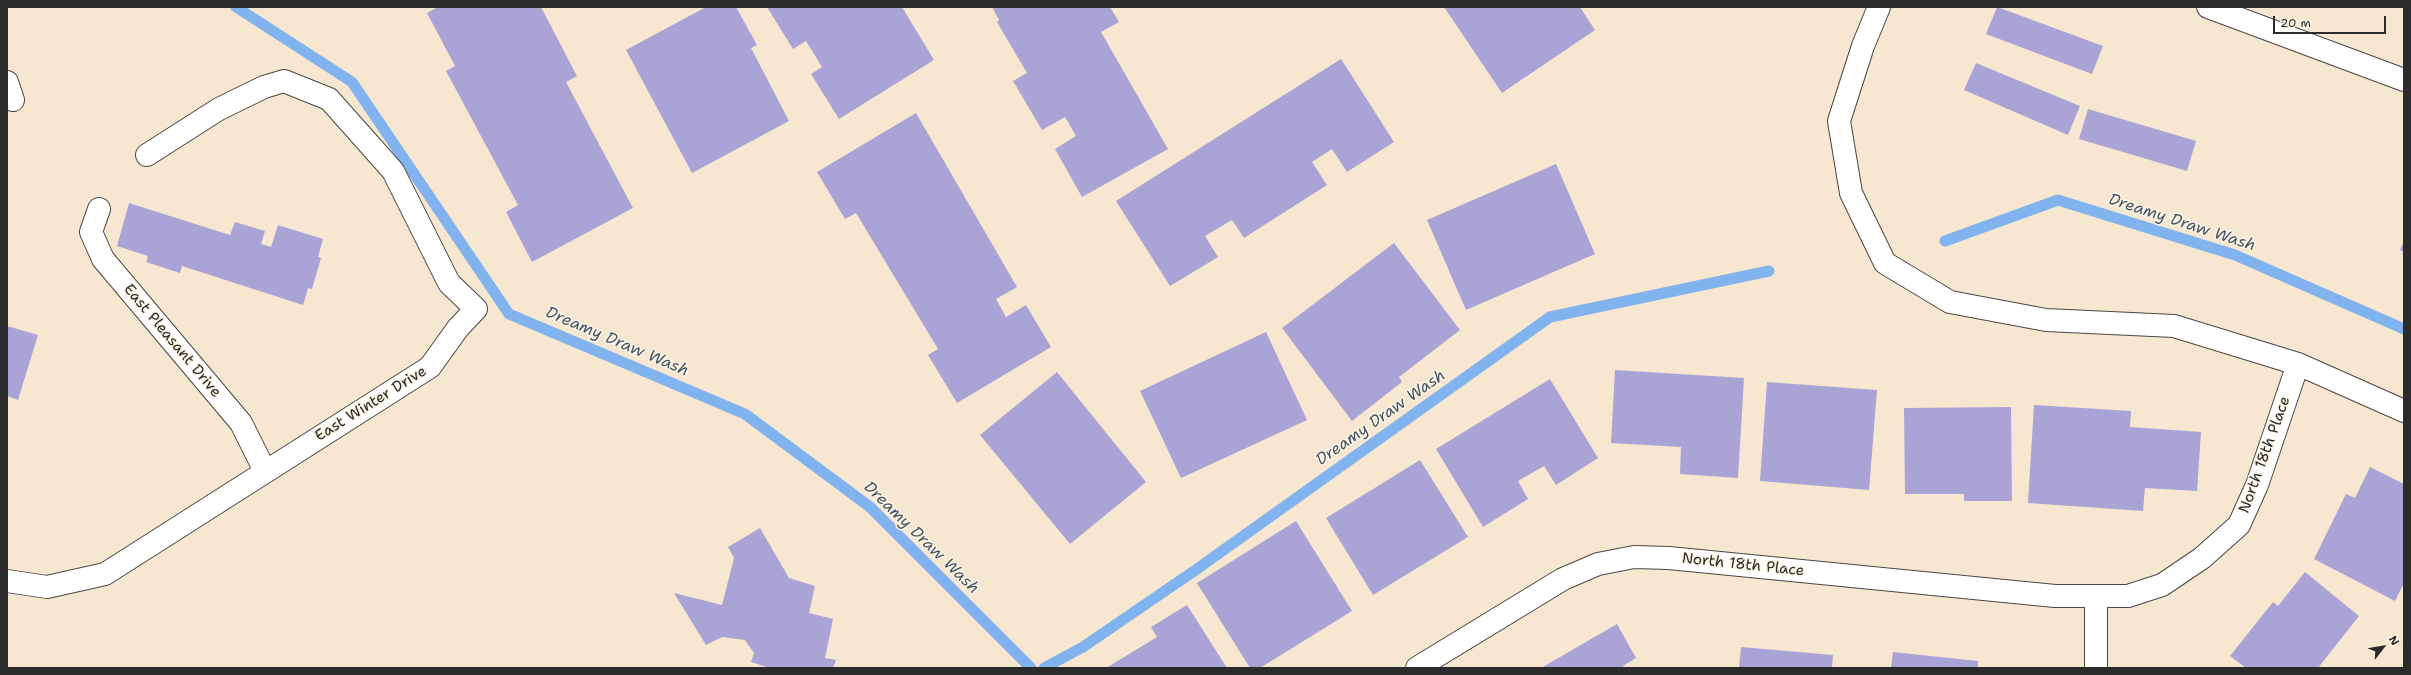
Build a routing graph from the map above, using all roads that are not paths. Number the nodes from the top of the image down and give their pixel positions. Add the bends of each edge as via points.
1 (1879, 7) edge
2 (2208, 7) edge
3 (2404, 80) edge
4 (147, 155) dead end
5 (99, 209) dead end
6 (2298, 364) junction
7 (2404, 411) edge
8 (265, 471) junction
9 (7, 581) edge
10 (2096, 597) junction
11 (1429, 665) edge
12 (2096, 668) edge

1 - 6 street via 1863,46 1839,121 1851,194 1885,263 1950,302 2046,320 2174,326
2 - 3 street
4 - 8 street, East Winter Drive via 219,108 264,87 284,81 329,99 393,171 450,283 476,309 458,328 430,367
5 - 8 street, East Pleasant Drive via 91,232 104,259 241,423
6 - 7 street
6 - 10 street, North 18th Place via 2258,485 2239,525 2202,558 2162,585 2128,596
8 - 9 street, East Winter Drive via 105,574 47,587
10 - 11 street, North 18th Place via 2055,596 1669,558 1634,557 1598,564 1563,579
10 - 12 street

